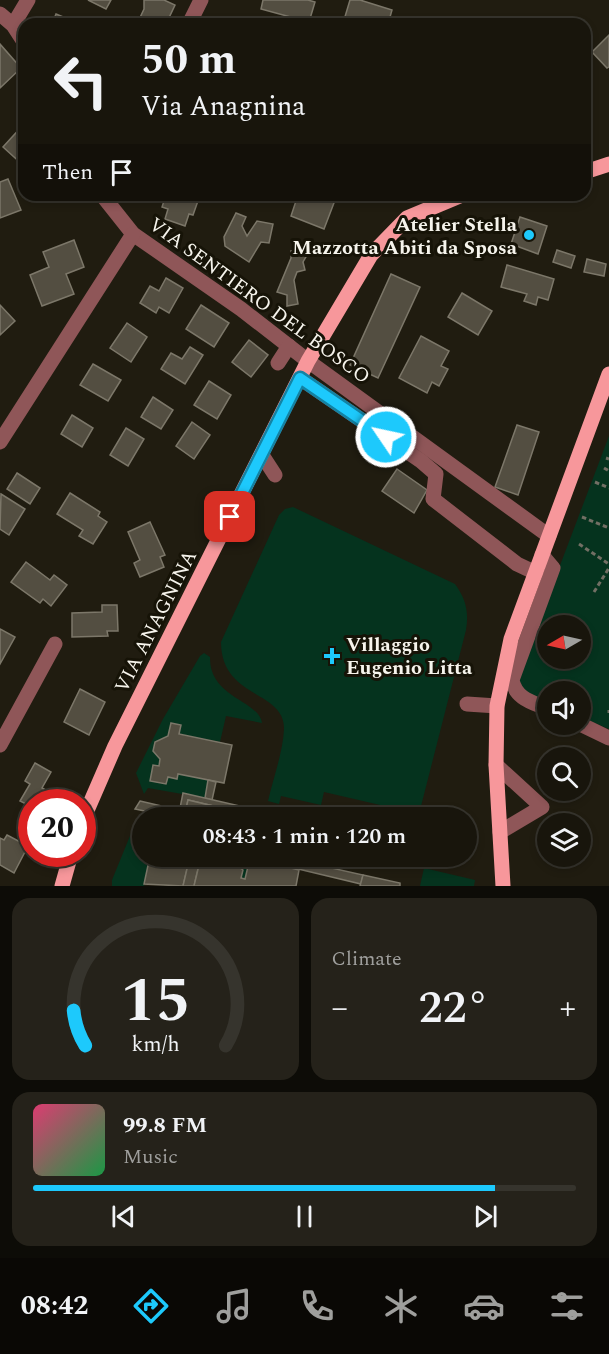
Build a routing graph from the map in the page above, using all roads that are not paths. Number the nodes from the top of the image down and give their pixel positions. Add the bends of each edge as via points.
1 (28, 0) edge
2 (201, 0) edge
3 (0, 14) edge
4 (192, 18) edge
5 (13, 25) junction
6 (18, 33) edge
7 (609, 164) edge
8 (591, 170) edge
9 (107, 201) edge
10 (448, 201) edge
11 (133, 234) junction
12 (289, 346) junction
13 (308, 361) junction
14 (278, 363) dead end
15 (609, 374) edge
16 (300, 378) junction
17 (0, 442) edge
18 (261, 455) junction
19 (275, 475) dead end
20 (549, 536) junction
21 (542, 555) junction
22 (536, 573) junction
23 (55, 644) dead end
24 (467, 704) dead end
25 (537, 704) edge
26 (497, 706) junction
27 (591, 729) edge
28 (609, 738) edge
29 (0, 745) edge
30 (496, 765) junction
31 (96, 790) edge
32 (500, 832) junction
33 (67, 867) edge
34 (62, 886) edge
35 (503, 886) edge

1 - 5 street
2 - 4 street
3 - 5 street
5 - 6 street
7 - 8 main road
9 - 11 street, VIA SENTIERO DEL BOSCO
10 - 13 main road, VIA ANAGNINA via 407,218 371,255
11 - 12 street, VIA SENTIERO DEL BOSCO
11 - 17 street via 14,414
12 - 13 street, VIA SENTIERO DEL BOSCO
12 - 14 street
13 - 16 main road, VIA ANAGNINA
13 - 20 street, VIA SENTIERO DEL BOSCO
15 - 20 main road
16 - 18 main road, VIA ANAGNINA
16 - 22 street via 421,461 436,474 433,499 517,564
18 - 19 street
18 - 31 main road, VIA ANAGNINA
20 - 21 main road
21 - 22 main road
21 - 25 street via 553,568 512,680 520,696
22 - 26 main road via 511,639
23 - 29 street
24 - 26 street
26 - 30 main road
27 - 28 street
30 - 32 main road
30 - 32 street via 542,807
32 - 35 main road
33 - 34 main road

